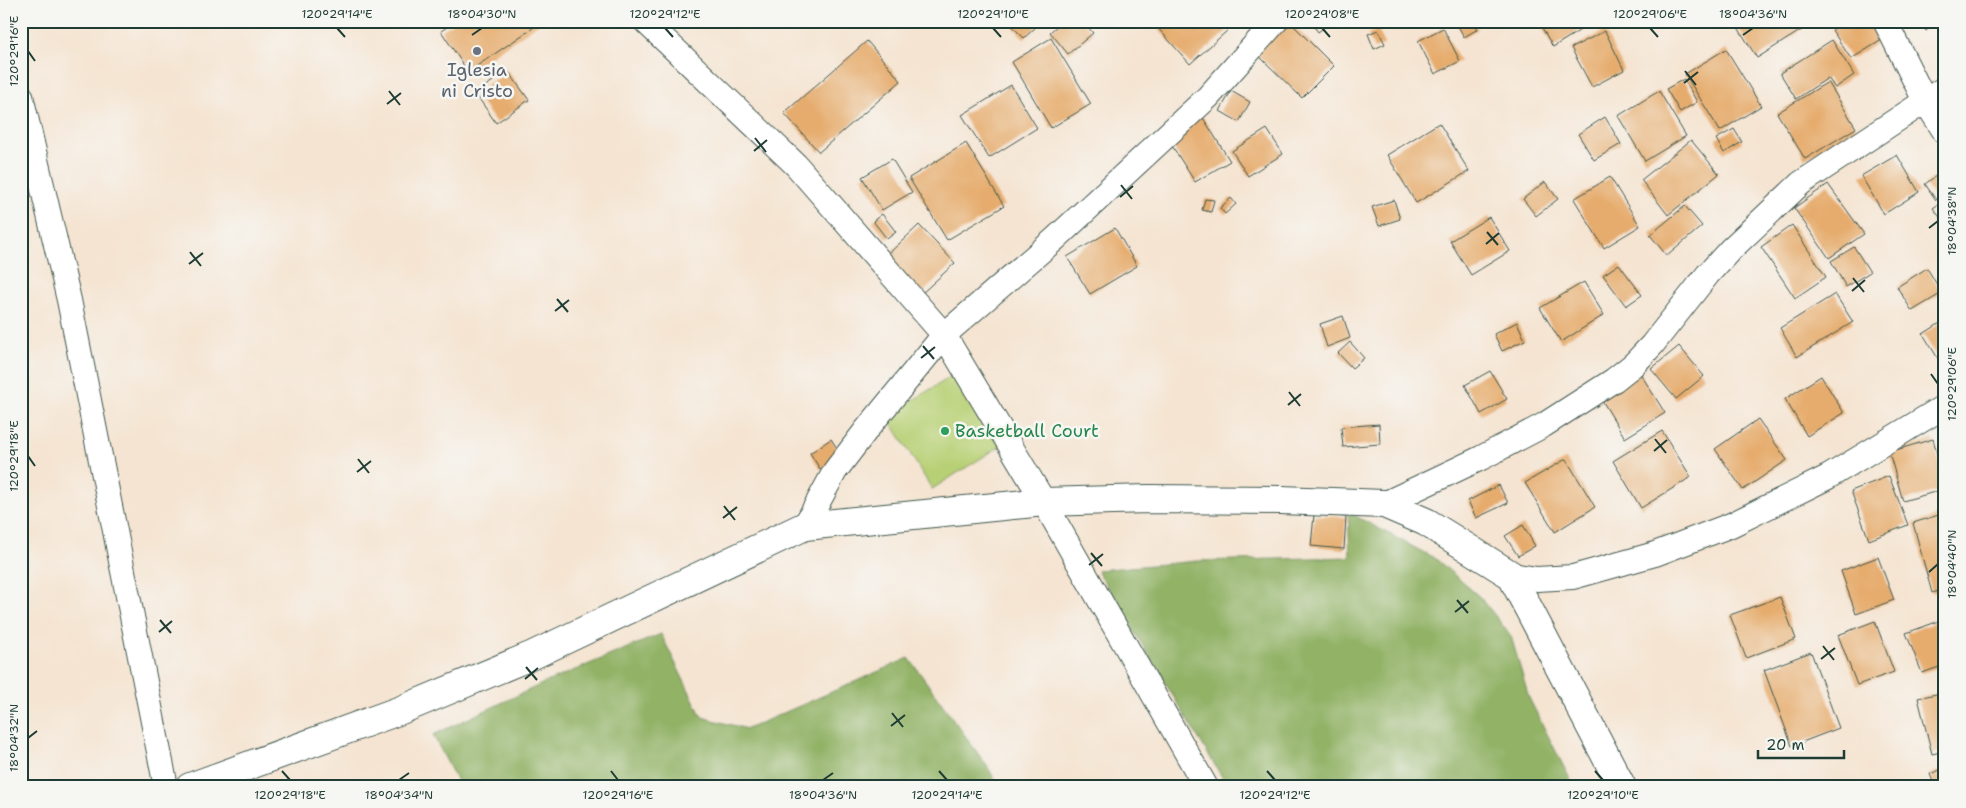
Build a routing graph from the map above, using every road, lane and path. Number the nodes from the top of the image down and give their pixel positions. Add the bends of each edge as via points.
1 (644, 21) edge
2 (1276, 21) edge
3 (1885, 21) edge
4 (1945, 88) edge
5 (21, 96) edge
6 (1925, 101) junction
7 (1945, 132) edge
8 (944, 335) junction
9 (1945, 406) edge
10 (1044, 502) junction
11 (1384, 504) junction
12 (805, 526) junction
13 (1511, 575) junction
14 (166, 787) edge
15 (190, 787) edge
16 (1206, 787) edge
17 (1622, 787) edge

1 - 8 street via 796,165
2 - 8 street via 1208,97 1055,239
3 - 6 street
4 - 6 street
5 - 14 street via 69,300
6 - 7 street
6 - 11 street via 1801,183 1730,250 1652,346 1614,380 1544,425
8 - 10 street
8 - 12 street via 835,471
9 - 13 street via 1828,477 1731,525 1672,548 1574,577 1537,579
10 - 11 street via 1148,498
10 - 12 street
10 - 16 street
11 - 13 street via 1426,522
12 - 15 street via 524,659 401,710
13 - 17 street

